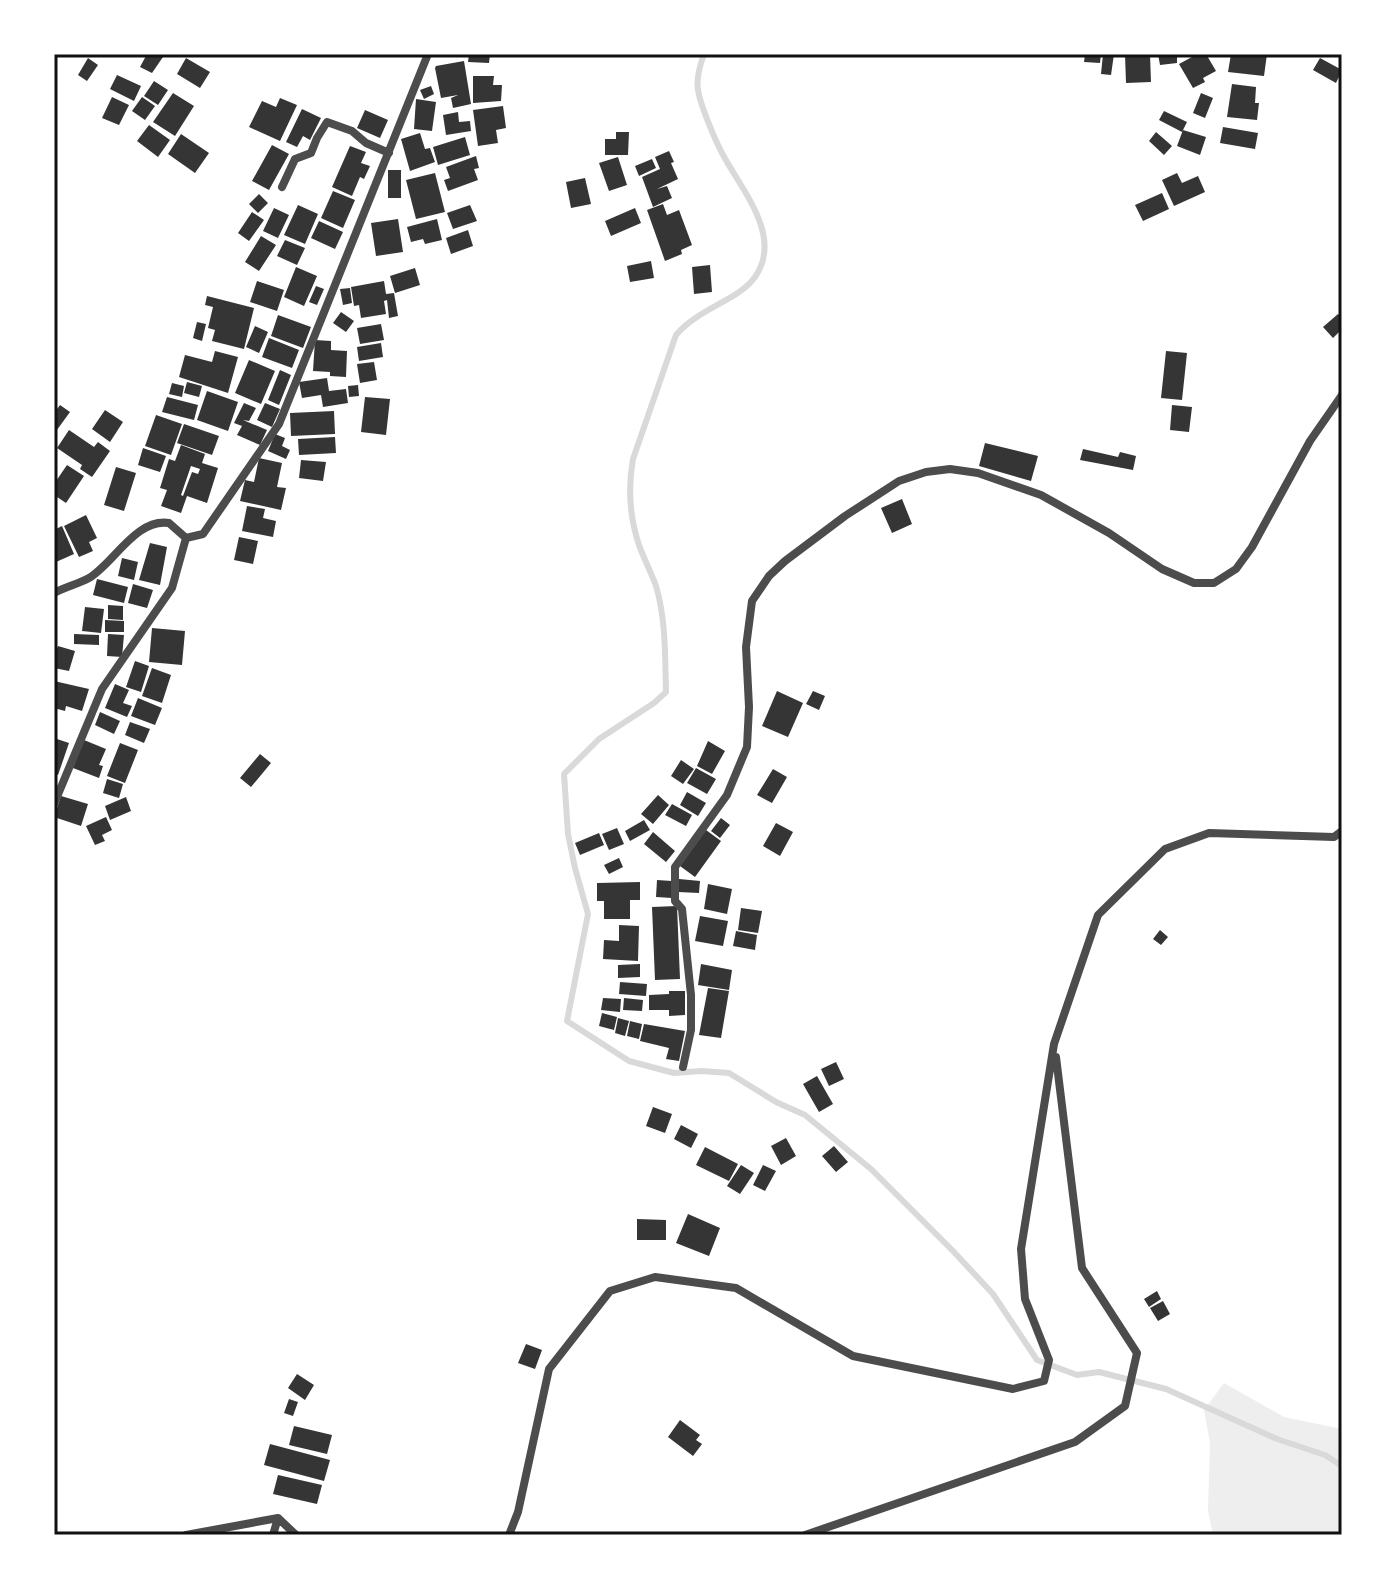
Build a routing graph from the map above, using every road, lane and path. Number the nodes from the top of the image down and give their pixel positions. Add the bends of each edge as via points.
1 (428, 54) edge
2 (389, 153) junction
3 (282, 187) dead end
4 (1342, 395) edge
5 (186, 538) junction
6 (54, 593) edge
7 (54, 804) edge
8 (1342, 831) edge
9 (1054, 1044) junction
10 (683, 1067) dead end
11 (278, 1518) junction
12 (186, 1535) edge
13 (273, 1535) edge
14 (296, 1535) edge
15 (509, 1535) edge
16 (805, 1535) edge

1 - 2 street
2 - 3 street via 327,122 310,154 295,159
2 - 5 street via 279,424 203,534
4 - 10 street via 1310,441 1252,547 1236,569 1214,583 1194,583 1162,569 1041,495 950,469 899,481 769,576 752,601 747,631 747,747 727,795 675,867 675,901 682,909 691,995
5 - 6 street via 169,523 155,523 94,574
5 - 7 street via 172,588 102,689
8 - 9 street via 1334,837 1209,833 1165,849 1098,915
9 - 15 street via 1021,1249 1025,1299 1049,1360 1044,1381 1013,1389 853,1356 736,1288 655,1277 610,1291 549,1369
9 - 16 street via 1082,1268 1137,1353 1125,1406 1075,1442
11 - 12 street
11 - 13 street
11 - 14 street

